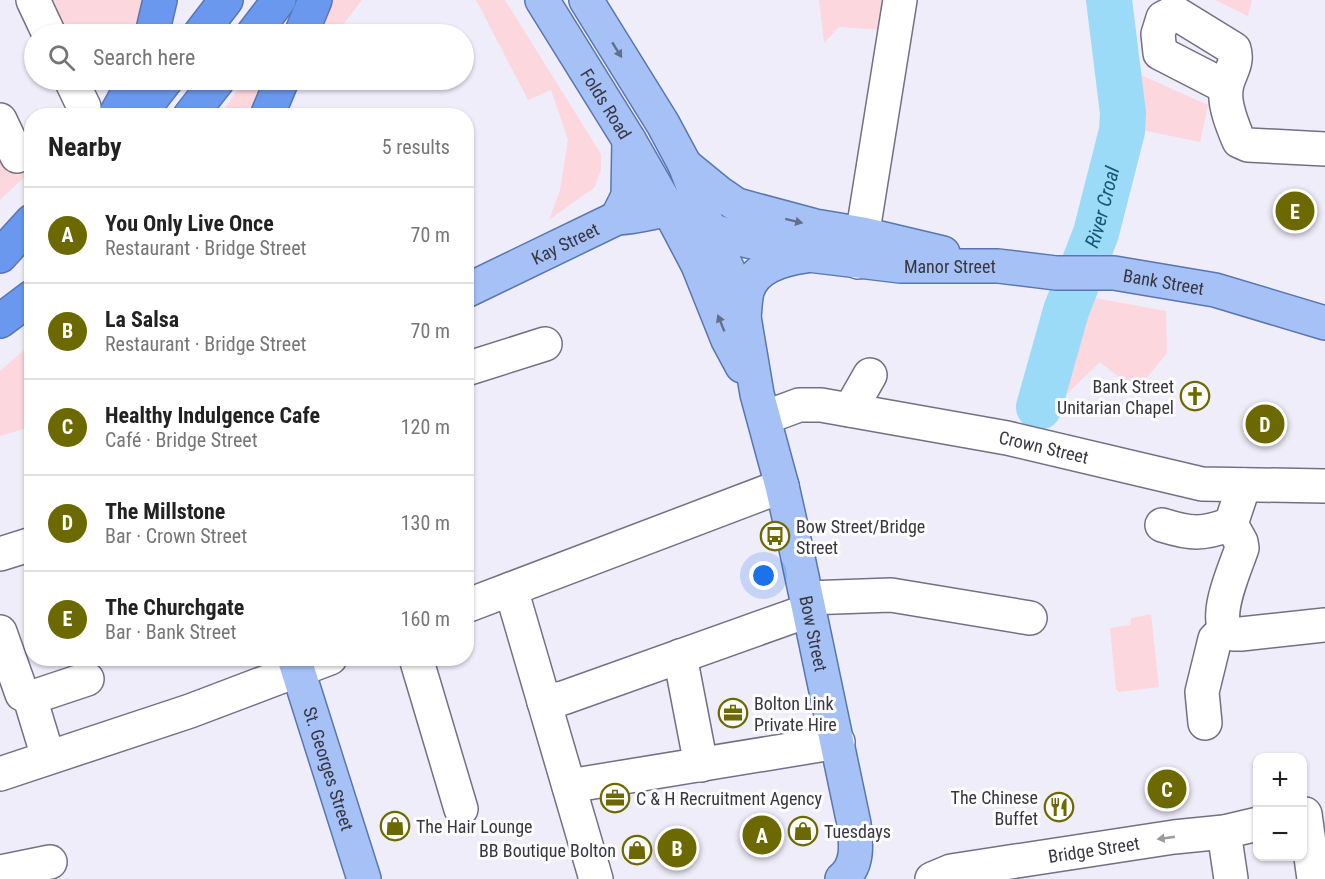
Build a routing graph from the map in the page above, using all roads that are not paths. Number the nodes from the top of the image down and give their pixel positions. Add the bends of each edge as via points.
1 (33, 0) edge
2 (160, 0) edge
3 (226, 0) edge
4 (279, 0) edge
5 (315, 0) edge
6 (542, 0) edge
7 (556, 0) edge
8 (586, 0) edge
9 (900, 0) edge
10 (44, 24) edge
11 (154, 24) edge
12 (208, 24) edge
13 (261, 24) edge
14 (305, 24) edge
15 (574, 52) junction
16 (1226, 87) dead end
17 (129, 90) edge
18 (158, 90) edge
19 (210, 90) edge
20 (278, 90) edge
21 (119, 108) edge
22 (144, 108) edge
23 (196, 108) edge
24 (270, 108) edge
25 (0, 120) edge
26 (629, 140) junction
27 (1325, 149) edge
28 (17, 156) dead end
29 (685, 165) junction
30 (738, 205) junction
31 (692, 214) junction
32 (617, 218) junction
33 (24, 230) edge
34 (24, 236) edge
35 (861, 248) junction
36 (808, 255) junction
37 (0, 257) edge
38 (698, 265) junction
39 (998, 266) joint
40 (474, 287) edge
41 (24, 303) edge
42 (744, 317) junction
43 (0, 321) edge
44 (1325, 323) edge
45 (544, 344) dead end
46 (474, 366) edge
47 (870, 375) dead end
48 (760, 406) junction
49 (850, 410) junction
50 (1244, 485) junction
51 (782, 486) junction
52 (1325, 486) edge
53 (1162, 525) dead end
54 (1246, 545) junction
55 (24, 546) edge
56 (0, 554) edge
57 (511, 589) junction
58 (474, 603) edge
59 (808, 604) junction
60 (1030, 618) dead end
61 (1325, 625) edge
62 (1225, 630) junction
63 (0, 632) edge
64 (680, 656) junction
65 (294, 666) edge
66 (296, 666) edge
67 (418, 666) edge
68 (87, 679) dead end
69 (30, 698) junction
70 (544, 702) junction
71 (1205, 723) dead end
72 (838, 742) junction
73 (48, 757) junction
74 (701, 765) junction
75 (0, 774) edge
76 (569, 786) junction
77 (461, 808) dead end
78 (1311, 813) edge
79 (1253, 825) edge
80 (1224, 832) junction
81 (50, 862) dead end
82 (0, 872) edge
83 (849, 878) edge
84 (364, 879) edge
85 (596, 879) edge
86 (932, 879) edge
87 (1231, 879) edge
88 (1314, 879) edge

1 - 10 street
2 - 11 highway
3 - 12 highway
4 - 13 highway
5 - 14 highway
6 - 15 main road, Folds Road
7 - 15 street
8 -> 29 main road, Folds Road
9 - 35 street
15 - 26 main road, Folds Road
16 - 27 street via 1225,96 1239,141 1248,145
17 - 21 highway
18 - 22 highway
19 - 23 highway
20 - 24 highway
25 - 28 street
26 - 31 main road, Folds Road
26 - 32 main road via 628,196
29 - 30 main road, Manor Street
29 - 31 main road, Bow Street
30 - 31 main road via 726,211
30 -> 35 main road, Manor Street via 815,226
31 - 32 main road, Kay Street
31 - 36 main road, Manor Street via 768,247
31 - 38 main road, Bow Street
31 - 38 main road via 701,250
31 - 42 main road, Bow Street via 729,272
32 - 40 main road, Kay Street
33 - 37 highway
34 - 37 highway
35 - 36 main road, Manor Street
35 - 39 main road, Manor Street via 923,267
36 - 42 main road via 768,266 747,290
48 -> 38 main road, Bow Street
39 - 44 main road, Bank Street via 1056,273 1114,273 1215,290
41 - 43 highway
42 - 48 main road, Bow Street
45 - 46 street
47 - 49 street
48 - 49 street, Crown Street via 821,405
48 - 51 main road, Bow Street
49 - 50 street, Crown Street via 1007,438 1202,484
50 - 52 street, Crown Street
50 - 54 street
51 - 57 street
51 - 59 main road, Bow Street
53 - 54 street
54 - 62 street via 1222,611
55 - 56 street
57 - 58 street
57 - 70 street
59 - 60 street via 891,595
59 - 64 street
59 - 72 main road, Bow Street
61 - 62 street via 1241,634
62 - 71 street via 1215,639 1202,692
63 - 69 street via 22,694
64 - 70 street
64 - 74 street
65 - 73 street via 190,711
66 - 84 main road, St. Georges Street
67 - 77 street
68 - 69 street
69 - 73 street
70 - 76 street
72 - 74 street
72 - 83 main road, Bow Street via 856,839
73 - 75 street
74 - 76 street
76 - 85 street
78 - 88 street
79 - 80 street, Bridge Street
80 -> 86 street, Bridge Street via 951,871
80 - 87 street
81 - 82 street

